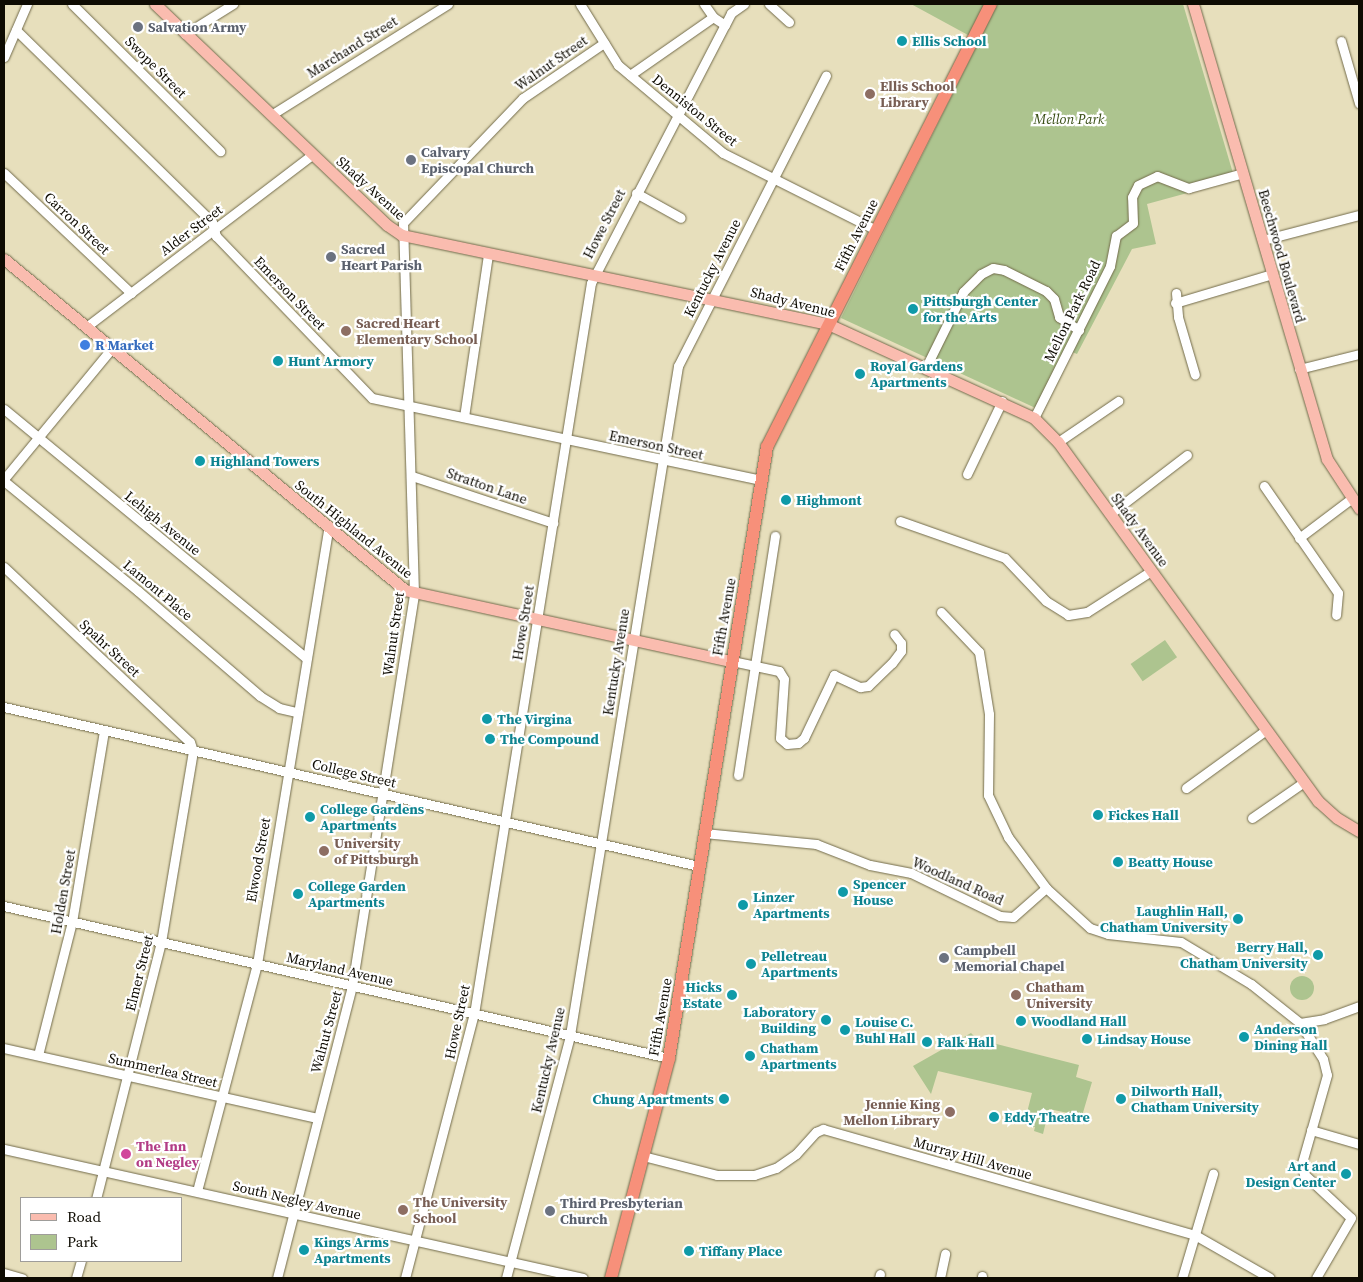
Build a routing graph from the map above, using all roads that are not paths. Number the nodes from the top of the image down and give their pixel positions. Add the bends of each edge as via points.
1 (27, 4) edge
2 (72, 4) edge
3 (155, 4) edge
4 (233, 4) edge
5 (448, 4) edge
6 (580, 4) edge
7 (704, 4) edge
8 (744, 4) edge
9 (770, 4) edge
10 (990, 4) edge
11 (1193, 4) edge
12 (713, 17) junction
13 (789, 22) dead end
14 (725, 25) junction
15 (16, 30) junction
16 (185, 34) junction
17 (1341, 42) dead end
18 (604, 43) junction
19 (4, 57) edge
20 (630, 75) junction
21 (826, 76) dead end
22 (1359, 103) edge
23 (677, 114) junction
24 (271, 115) junction
25 (220, 151) dead end
26 (312, 154) junction
27 (4, 173) edge
28 (1243, 173) junction
29 (772, 179) junction
30 (636, 193) junction
31 (1359, 215) edge
32 (681, 218) dead end
33 (215, 229) junction
34 (876, 230) junction
35 (402, 234) junction
36 (1263, 240) junction
37 (488, 254) junction
38 (4, 259) edge
39 (594, 274) junction
40 (1272, 274) junction
41 (130, 293) junction
42 (1176, 293) dead end
43 (712, 298) junction
44 (1175, 302) junction
45 (828, 324) junction
46 (86, 327) junction
47 (1079, 330) junction
48 (111, 349) junction
49 (1359, 354) edge
50 (926, 367) junction
51 (1299, 369) junction
52 (1195, 375) dead end
53 (1118, 401) dead end
54 (1002, 402) junction
55 (408, 406) junction
56 (4, 410) edge
57 (464, 417) junction
58 (1034, 418) junction
59 (37, 437) junction
60 (566, 440) junction
61 (1058, 442) junction
62 (1187, 456) dead end
63 (662, 461) junction
64 (967, 474) dead end
65 (412, 476) junction
66 (4, 480) edge
67 (762, 480) junction
68 (1264, 486) dead end
69 (1350, 499) junction
70 (1359, 508) edge
71 (1110, 514) junction
72 (900, 520) dead end
73 (553, 523) junction
74 (328, 529) junction
75 (775, 536) dead end
76 (1299, 538) junction
77 (4, 567) edge
78 (1151, 571) junction
79 (414, 593) junction
80 (942, 612) dead end
81 (1336, 615) dead end
82 (537, 620) junction
83 (894, 634) dead end
84 (633, 640) junction
85 (305, 657) junction
86 (732, 661) junction
87 (755, 666) junction
88 (4, 707) edge
89 (297, 712) junction
90 (1266, 730) junction
91 (104, 731) junction
92 (193, 750) junction
93 (287, 772) junction
94 (738, 775) dead end
95 (1304, 782) junction
96 (1186, 788) dead end
97 (383, 794) junction
98 (1252, 818) dead end
99 (505, 822) junction
100 (1359, 831) edge
101 (704, 833) junction
102 (602, 844) junction
103 (699, 866) junction
104 (1046, 888) junction
105 (4, 906) edge
106 (72, 922) junction
107 (161, 942) junction
108 (257, 964) junction
109 (352, 986) junction
110 (1359, 1006) edge
111 (474, 1014) junction
112 (1300, 1023) junction
113 (570, 1035) junction
114 (4, 1048) edge
115 (38, 1055) junction
116 (669, 1058) junction
117 (126, 1075) junction
118 (222, 1097) junction
119 (317, 1118) junction
120 (1311, 1130) junction
121 (1359, 1144) edge
122 (4, 1149) edge
123 (643, 1156) junction
124 (102, 1170) junction
125 (1213, 1174) dead end
126 (197, 1191) junction
127 (96, 1197) edge
128 (293, 1213) junction
129 (1194, 1235) junction
130 (414, 1240) junction
131 (946, 1254) dead end
132 (81, 1262) edge
133 (510, 1262) junction
134 (4, 1274) edge
135 (22, 1278) edge
136 (76, 1278) edge
137 (277, 1278) edge
138 (405, 1278) edge
139 (506, 1278) edge
140 (583, 1278) edge
141 (611, 1278) edge
142 (940, 1278) edge
143 (1182, 1278) edge
144 (1270, 1278) edge
145 (1316, 1278) edge

1 - 15 street
2 - 25 street, Swope Street
3 - 16 main road, Shady Avenue
4 - 16 street
5 - 24 street, Marchand Street
6 - 18 street, Denniston Street
7 - 12 street
8 - 14 street, Howe Street via 731,13
9 - 13 street
10 - 34 highway, Fifth Avenue
11 - 28 main road, Beechwood Boulevard
12 - 14 street
12 - 20 street
14 - 23 street, Howe Street
15 - 19 street
15 - 33 street, Emerson Street via 212,222
16 - 24 main road, Shady Avenue
17 - 22 street
18 - 20 street, Denniston Street via 618,65
18 - 35 street, Walnut Street via 522,98 403,223
20 - 23 street, Denniston Street
21 - 29 street, Kentucky Avenue
23 - 29 street, Denniston Street via 723,153
23 - 30 street, Howe Street
24 - 26 main road, Shady Avenue
26 - 33 street, Alder Street
26 - 35 main road, Shady Avenue via 387,225
27 - 41 street, Carron Street
28 - 36 main road, Beechwood Boulevard
28 - 47 street, Mellon Park Road via 1189,188 1157,176 1138,185 1132,197 1133,222 1116,236 1110,266
29 - 34 street, Denniston Street
29 - 43 street, Kentucky Avenue
30 - 32 street
30 - 39 street, Howe Street
31 - 36 street
33 - 41 street, Alder Street
33 - 55 street, Emerson Street via 216,236 372,398
34 - 45 highway, Fifth Avenue
35 - 37 main road, Shady Avenue
35 - 55 street, Walnut Street
36 - 40 main road, Beechwood Boulevard
37 - 39 main road, Shady Avenue
37 - 57 street
38 - 46 main road, South Highland Avenue
39 - 43 main road, Shady Avenue
39 - 60 street, Howe Street
40 - 44 street
40 - 51 main road, Beechwood Boulevard
41 - 46 street, Alder Street
42 - 44 street
43 - 45 main road, Shady Avenue
43 - 63 street, Kentucky Avenue via 678,366
44 - 52 street
45 - 50 main road, Shady Avenue
45 - 67 highway, Fifth Avenue via 766,447
46 - 48 main road, South Highland Avenue
47 - 50 street via 1059,317 1054,298 1046,291 1004,270 993,268 981,274 960,296
47 - 58 street, Mellon Park Road
48 - 59 street
48 - 74 main road, South Highland Avenue
49 - 51 street
50 - 54 main road, Shady Avenue
51 - 69 main road, Beechwood Boulevard via 1327,459
53 - 61 street
54 - 58 main road, Shady Avenue
54 - 64 street
55 - 57 street, Emerson Street
55 - 65 street, Walnut Street
56 - 59 street, Lehigh Avenue
57 - 60 street, Emerson Street
58 - 61 main road, Shady Avenue
59 - 66 street
59 - 85 street, Lehigh Avenue
60 - 63 street, Emerson Street
60 - 73 street, Howe Street
61 - 71 main road, Shady Avenue
62 - 71 street
63 - 67 street, Emerson Street
63 - 84 street, Kentucky Avenue
65 - 73 street, Stratton Lane
65 - 79 street, Walnut Street
66 - 89 street, Lamont Place via 260,696 279,708
67 - 86 highway, Fifth Avenue
68 - 76 street
69 - 70 main road, Beechwood Boulevard
69 - 76 street
71 - 78 main road, Shady Avenue
72 - 78 street via 1005,558 1046,601 1068,615 1087,612
73 - 82 street, Howe Street
74 - 79 main road, South Highland Avenue via 405,590
74 - 85 street, Elwood Street
75 - 87 street
76 - 81 street via 1338,593
77 - 92 street, Spahr Street via 190,742
78 - 90 main road, Shady Avenue
79 - 82 main road, South Highland Avenue
79 - 97 street, Walnut Street
80 - 104 street via 979,652 989,714 988,795 1008,837
82 - 84 main road, South Highland Avenue
82 - 99 street, Howe Street
83 - 87 street via 901,643 902,651 868,686 860,687 834,675 804,738 798,743 787,744 780,738 784,679 780,671
84 - 86 main road, South Highland Avenue
84 - 102 street, Kentucky Avenue
85 - 89 street, Elwood Street
86 - 87 street
86 - 101 highway, Fifth Avenue
87 - 94 street
88 - 91 street, College Street
89 - 93 street, Elwood Street
90 - 95 main road, Shady Avenue
90 - 96 street
91 - 92 street, College Street
91 - 106 street, Holden Street
92 - 93 street, College Street
92 - 107 street, Elmer Street
93 - 97 street, College Street
93 - 108 street, Elwood Street
95 - 98 street
95 - 100 main road, Shady Avenue via 1337,818
97 - 99 street, College Street
97 - 109 street, Walnut Street
99 - 102 street, College Street
99 - 111 street, Howe Street
101 - 103 highway, Fifth Avenue
101 - 104 street, Woodland Road via 816,844 870,865 911,873 1000,916 1013,917
102 - 103 street, College Street
102 - 113 street, Kentucky Avenue
103 - 116 highway, Fifth Avenue
104 - 112 street via 1090,928 1108,934 1181,942 1251,984
105 - 106 street, Maryland Avenue
106 - 107 street, Maryland Avenue
106 - 115 street, Holden Street
107 - 108 street, Maryland Avenue
107 - 117 street, Elmer Street
108 - 109 street, Maryland Avenue
108 - 118 street, Elwood Street
109 - 111 street, Maryland Avenue
109 - 119 street, Walnut Street
110 - 112 street via 1324,1019
111 - 113 street, Maryland Avenue
111 - 130 street, Howe Street
112 - 120 street via 1322,1059 1327,1075
113 - 116 street, Maryland Avenue
113 - 133 street, Kentucky Avenue
114 - 115 street, Summerlea Street
115 - 117 street, Summerlea Street
116 - 123 highway, Fifth Avenue
117 - 118 street, Summerlea Street
117 - 124 street, Elmer Street
118 - 119 street, Summerlea Street
118 - 126 street, Elwood Street
119 - 128 street, Walnut Street
120 - 121 street
120 - 145 street via 1301,1166 1304,1174 1351,1218
122 - 124 street, South Negley Avenue
123 - 129 street, Murray Hill Avenue via 717,1175 754,1175 776,1168 823,1129
123 - 141 highway, Fifth Avenue
124 - 126 street, South Negley Avenue
124 - 127 street, Elmer Street
125 - 129 street
126 - 128 street, South Negley Avenue
128 - 130 street, South Negley Avenue
128 - 137 street, Walnut Street
129 - 143 street
129 - 144 street, Murray Hill Avenue
130 - 133 street, South Negley Avenue
130 - 138 street, Howe Street
131 - 142 street
132 - 136 street
133 - 139 street, Kentucky Avenue
133 - 140 street, South Negley Avenue
134 - 135 street

